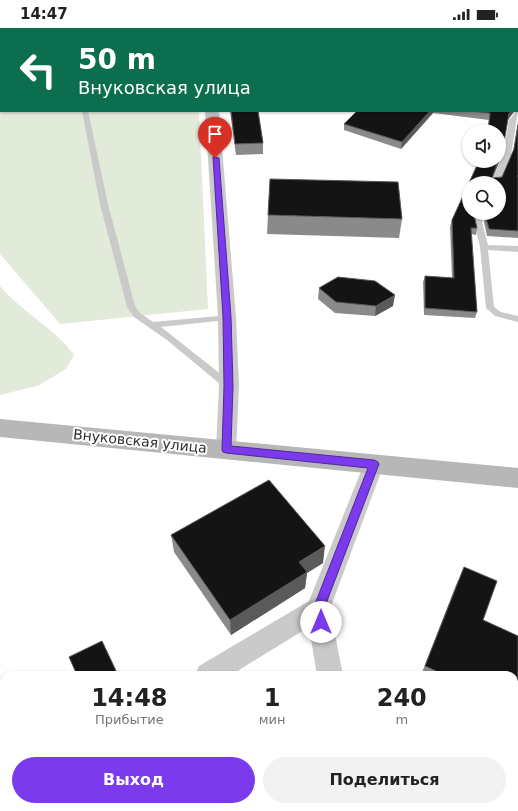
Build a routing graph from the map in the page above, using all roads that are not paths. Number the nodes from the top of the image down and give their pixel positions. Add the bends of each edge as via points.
1 (85, 112) edge
2 (212, 112) edge
3 (518, 113) edge
4 (498, 176) edge
5 (479, 220) edge
6 (484, 248) junction
7 (518, 249) edge
8 (227, 317) junction
9 (518, 319) edge
10 (151, 325) junction
11 (229, 386) junction
12 (0, 428) edge
13 (226, 450) junction
14 (374, 464) junction
15 (518, 478) edge
16 (318, 609) junction
17 (215, 671) edge
18 (329, 671) edge

1 - 10 lane via 104,204 131,307
2 - 8 street
3 - 4 lane via 512,120 507,155
5 - 6 lane
6 - 7 lane
6 - 9 lane via 490,308 498,314
8 - 10 lane
8 - 11 street
10 - 11 lane
11 - 13 street
12 - 13 main road, Внуковская улица
13 - 14 main road, Внуковская улица
14 - 15 main road, Внуковская улица
14 - 16 street
16 - 17 street
16 - 18 street

